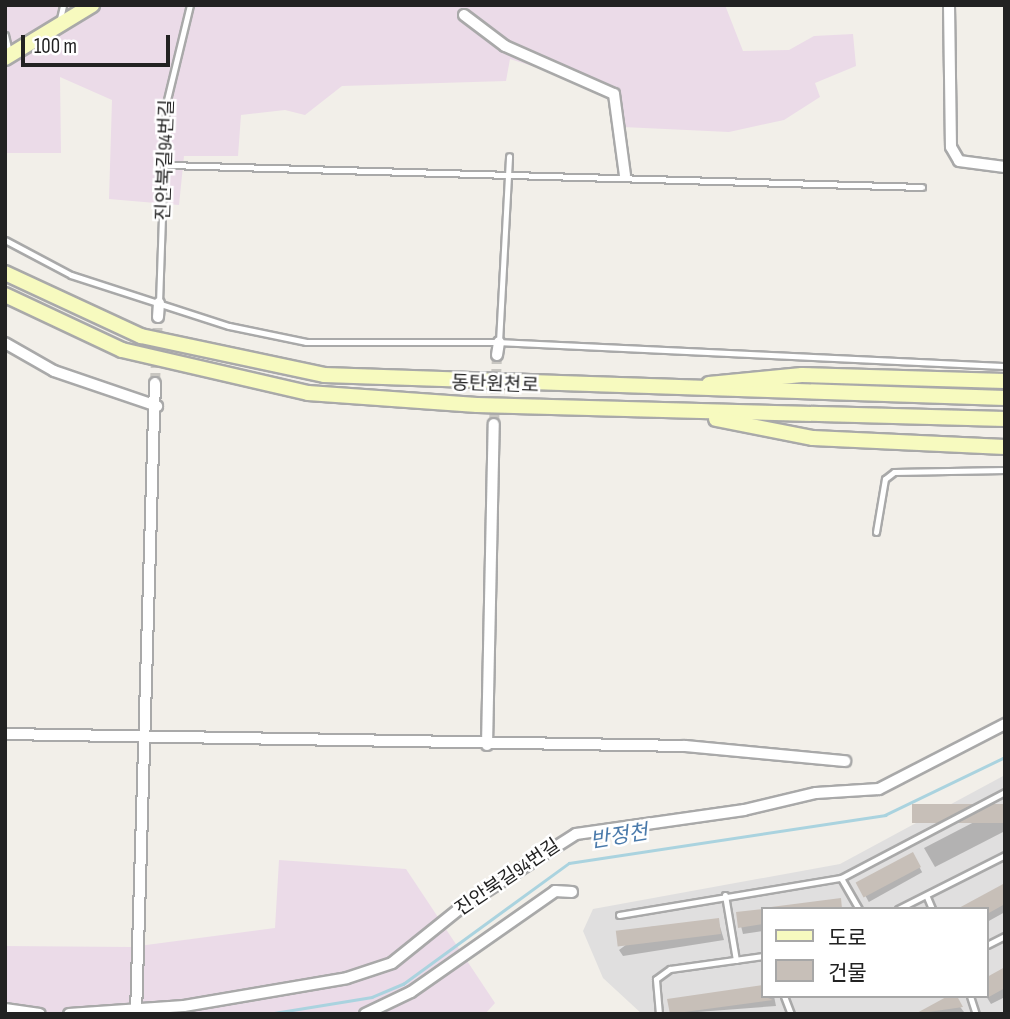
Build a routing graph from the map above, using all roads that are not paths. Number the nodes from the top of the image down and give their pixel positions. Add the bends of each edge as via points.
1 (63, 5) edge
2 (92, 5) edge
3 (190, 5) edge
4 (949, 5) edge
5 (464, 15) dead end
6 (58, 26) junction
7 (5, 35) edge
8 (8, 57) edge
9 (509, 156) dead end
10 (169, 165) junction
11 (1005, 167) edge
12 (509, 174) junction
13 (625, 175) junction
14 (922, 187) dead end
15 (5, 240) edge
16 (5, 273) edge
17 (5, 295) edge
18 (159, 303) junction
19 (158, 317) tunnel mouth
20 (499, 342) junction
21 (5, 343) edge
22 (497, 355) tunnel mouth
23 (1005, 366) edge
24 (1005, 381) edge
25 (155, 383) tunnel mouth
26 (659, 390) junction
27 (1005, 398) edge
28 (156, 406) junction
29 (659, 410) junction
30 (1005, 419) edge
31 (494, 424) tunnel mouth
32 (1005, 447) edge
33 (1005, 470) edge
34 (876, 532) dead end
35 (1005, 724) edge
36 (5, 734) edge
37 (148, 736) junction
38 (487, 745) junction
39 (845, 761) dead end
40 (1005, 792) edge
41 (1005, 855) edge
42 (841, 877) junction
43 (572, 892) dead end
44 (725, 895) junction
45 (927, 897) junction
46 (858, 907) edge
47 (903, 907) edge
48 (931, 907) edge
49 (619, 915) dead end
50 (1005, 936) edge
51 (989, 944) edge
52 (762, 956) edge
53 (736, 960) junction
54 (5, 1009) edge
55 (136, 1011) edge
56 (40, 1014) edge
57 (69, 1014) edge
58 (365, 1014) edge
59 (659, 1014) edge

1 - 6 lane
2 - 6 main road
3 - 10 lane, 진안북길94번길 via 166,104
4 - 11 street via 951,147 958,161
5 - 13 street via 505,46 614,94
6 - 8 main road
7 - 8 lane
9 - 12 lane
10 - 12 lane
10 - 18 lane, 진안북길94번길
12 - 13 lane
12 - 20 lane
13 - 14 lane
15 - 18 lane via 71,275
16 - 26 main road, 동탄원천로 via 104,323 269,368 404,382
17 - 29 main road, 동탄원천로 via 122,350 261,386 384,401
18 - 19 street, 진안북길94번길
18 - 20 lane via 306,342
20 - 22 street
20 - 23 lane
21 - 28 street via 54,371
24 - 26 main road via 802,375
25 - 28 street
26 - 27 main road, 동탄원천로
28 - 37 street
29 - 30 main road, 동탄원천로
29 - 32 main road via 813,438
31 - 38 street
33 - 34 lane via 894,472 885,479
35 - 55 street, 진안북길94번길 via 879,789 816,793 744,810 576,834 463,906 392,963 347,978
36 - 37 street
37 - 38 street
37 - 55 street
38 - 39 street via 685,747
40 - 42 lane
41 - 45 lane
42 - 44 lane
42 - 46 lane
43 - 58 street via 555,891 411,992
44 - 49 lane
44 - 53 lane
45 - 47 lane
45 - 48 lane
50 - 51 lane
52 - 53 lane
53 - 59 lane via 670,969 656,979
54 - 56 street
55 - 57 street, 진안북길94번길

